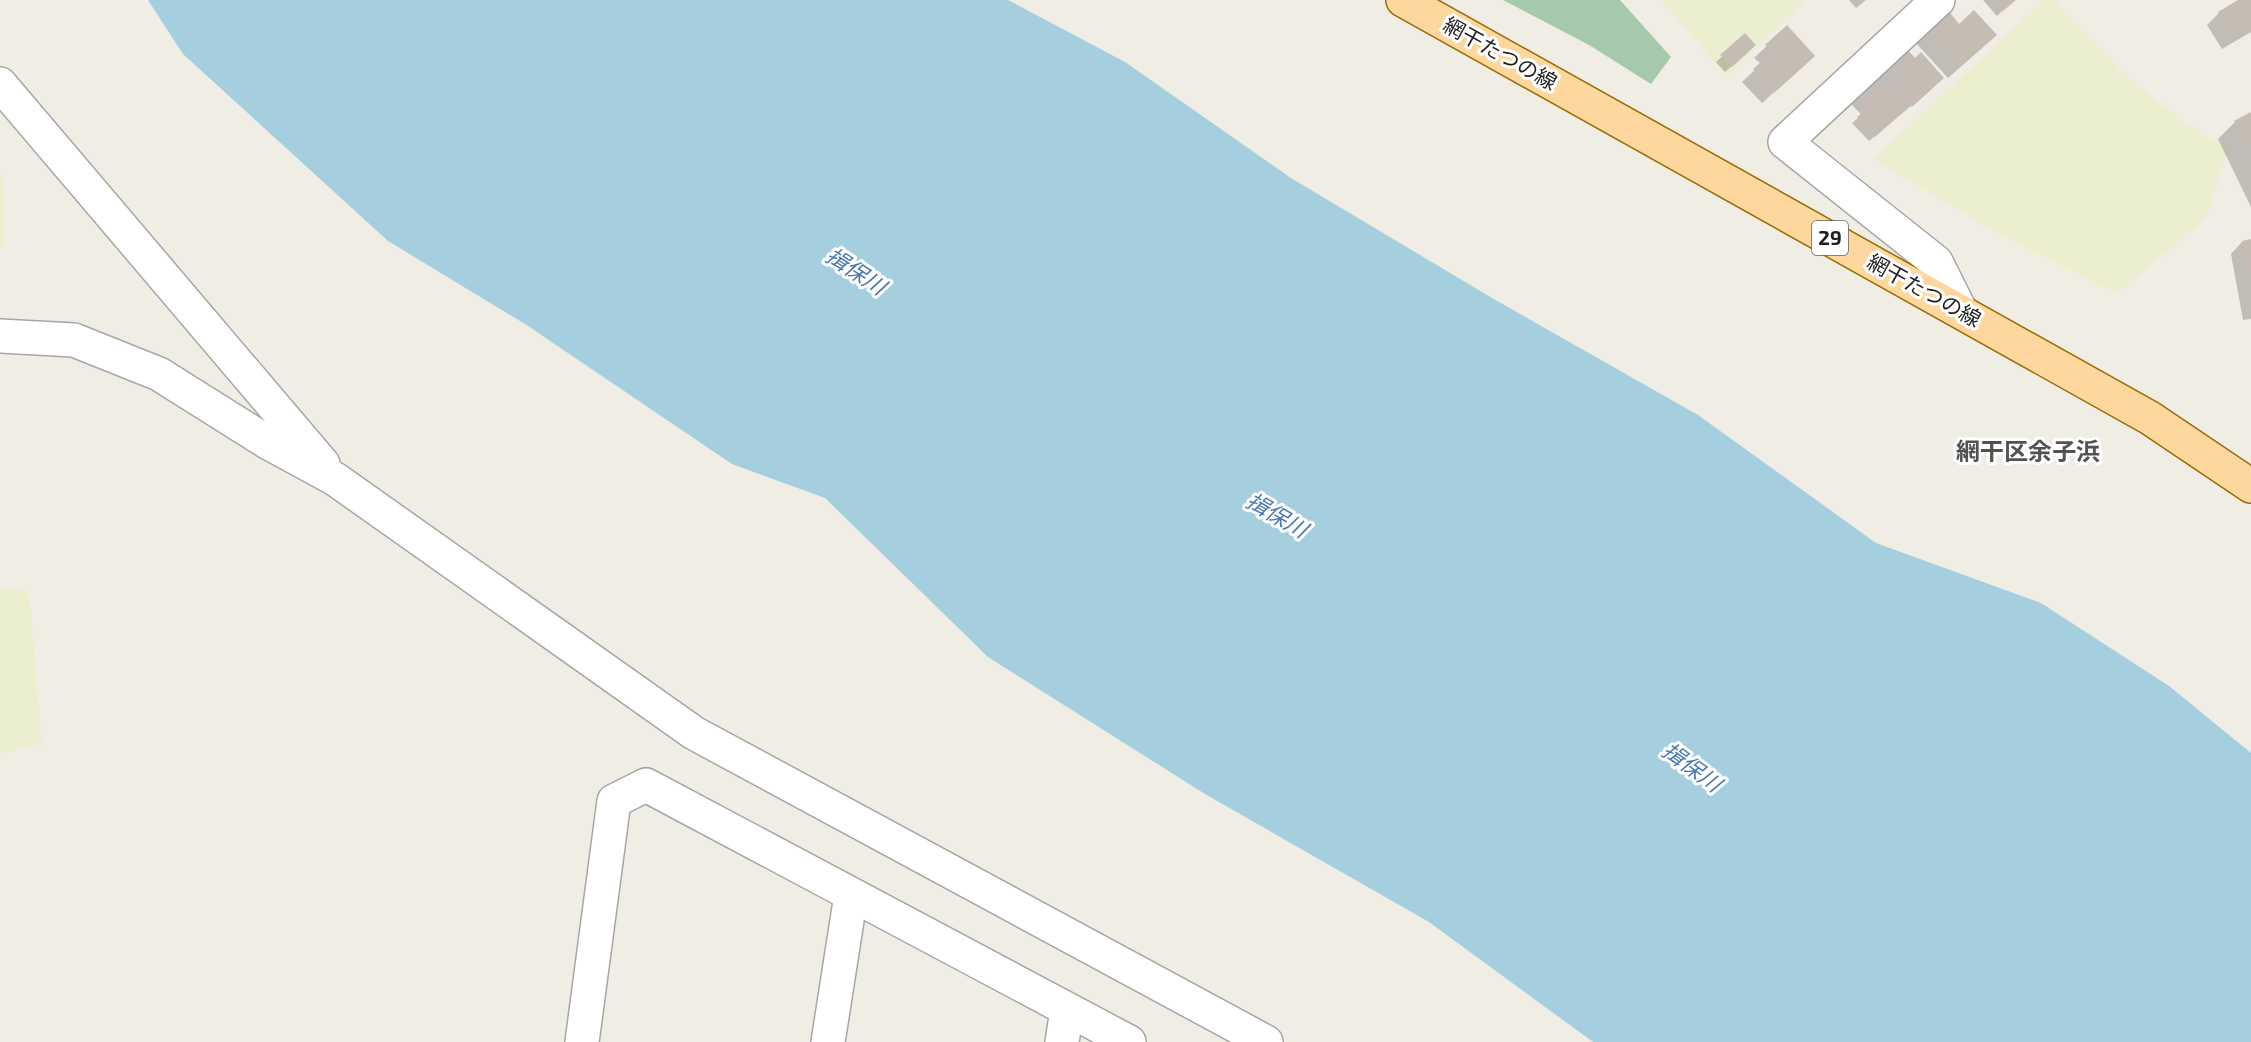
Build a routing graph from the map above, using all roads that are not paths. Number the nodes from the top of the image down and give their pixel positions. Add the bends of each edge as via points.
1 (1403, 0) edge
2 (1938, 0) edge
3 (0, 84) edge
4 (1960, 310) junction
5 (0, 336) edge
6 (335, 479) junction
7 (2251, 486) edge
8 (851, 895) junction
9 (1067, 1010) junction
10 (582, 1042) edge
11 (828, 1042) edge
12 (1062, 1042) edge
13 (1129, 1042) edge
14 (1266, 1042) edge

1 - 4 main road, 網干たつの線 / 29
2 - 4 street via 1785,142 1936,262
3 - 6 street
4 - 7 main road, 網干たつの線 / 29 via 2150,418
5 - 6 street via 74,340 159,374 267,442
6 - 14 street via 694,733
8 - 9 street
8 - 10 street via 646,785 614,801
8 - 11 street
9 - 12 street
9 - 13 street

